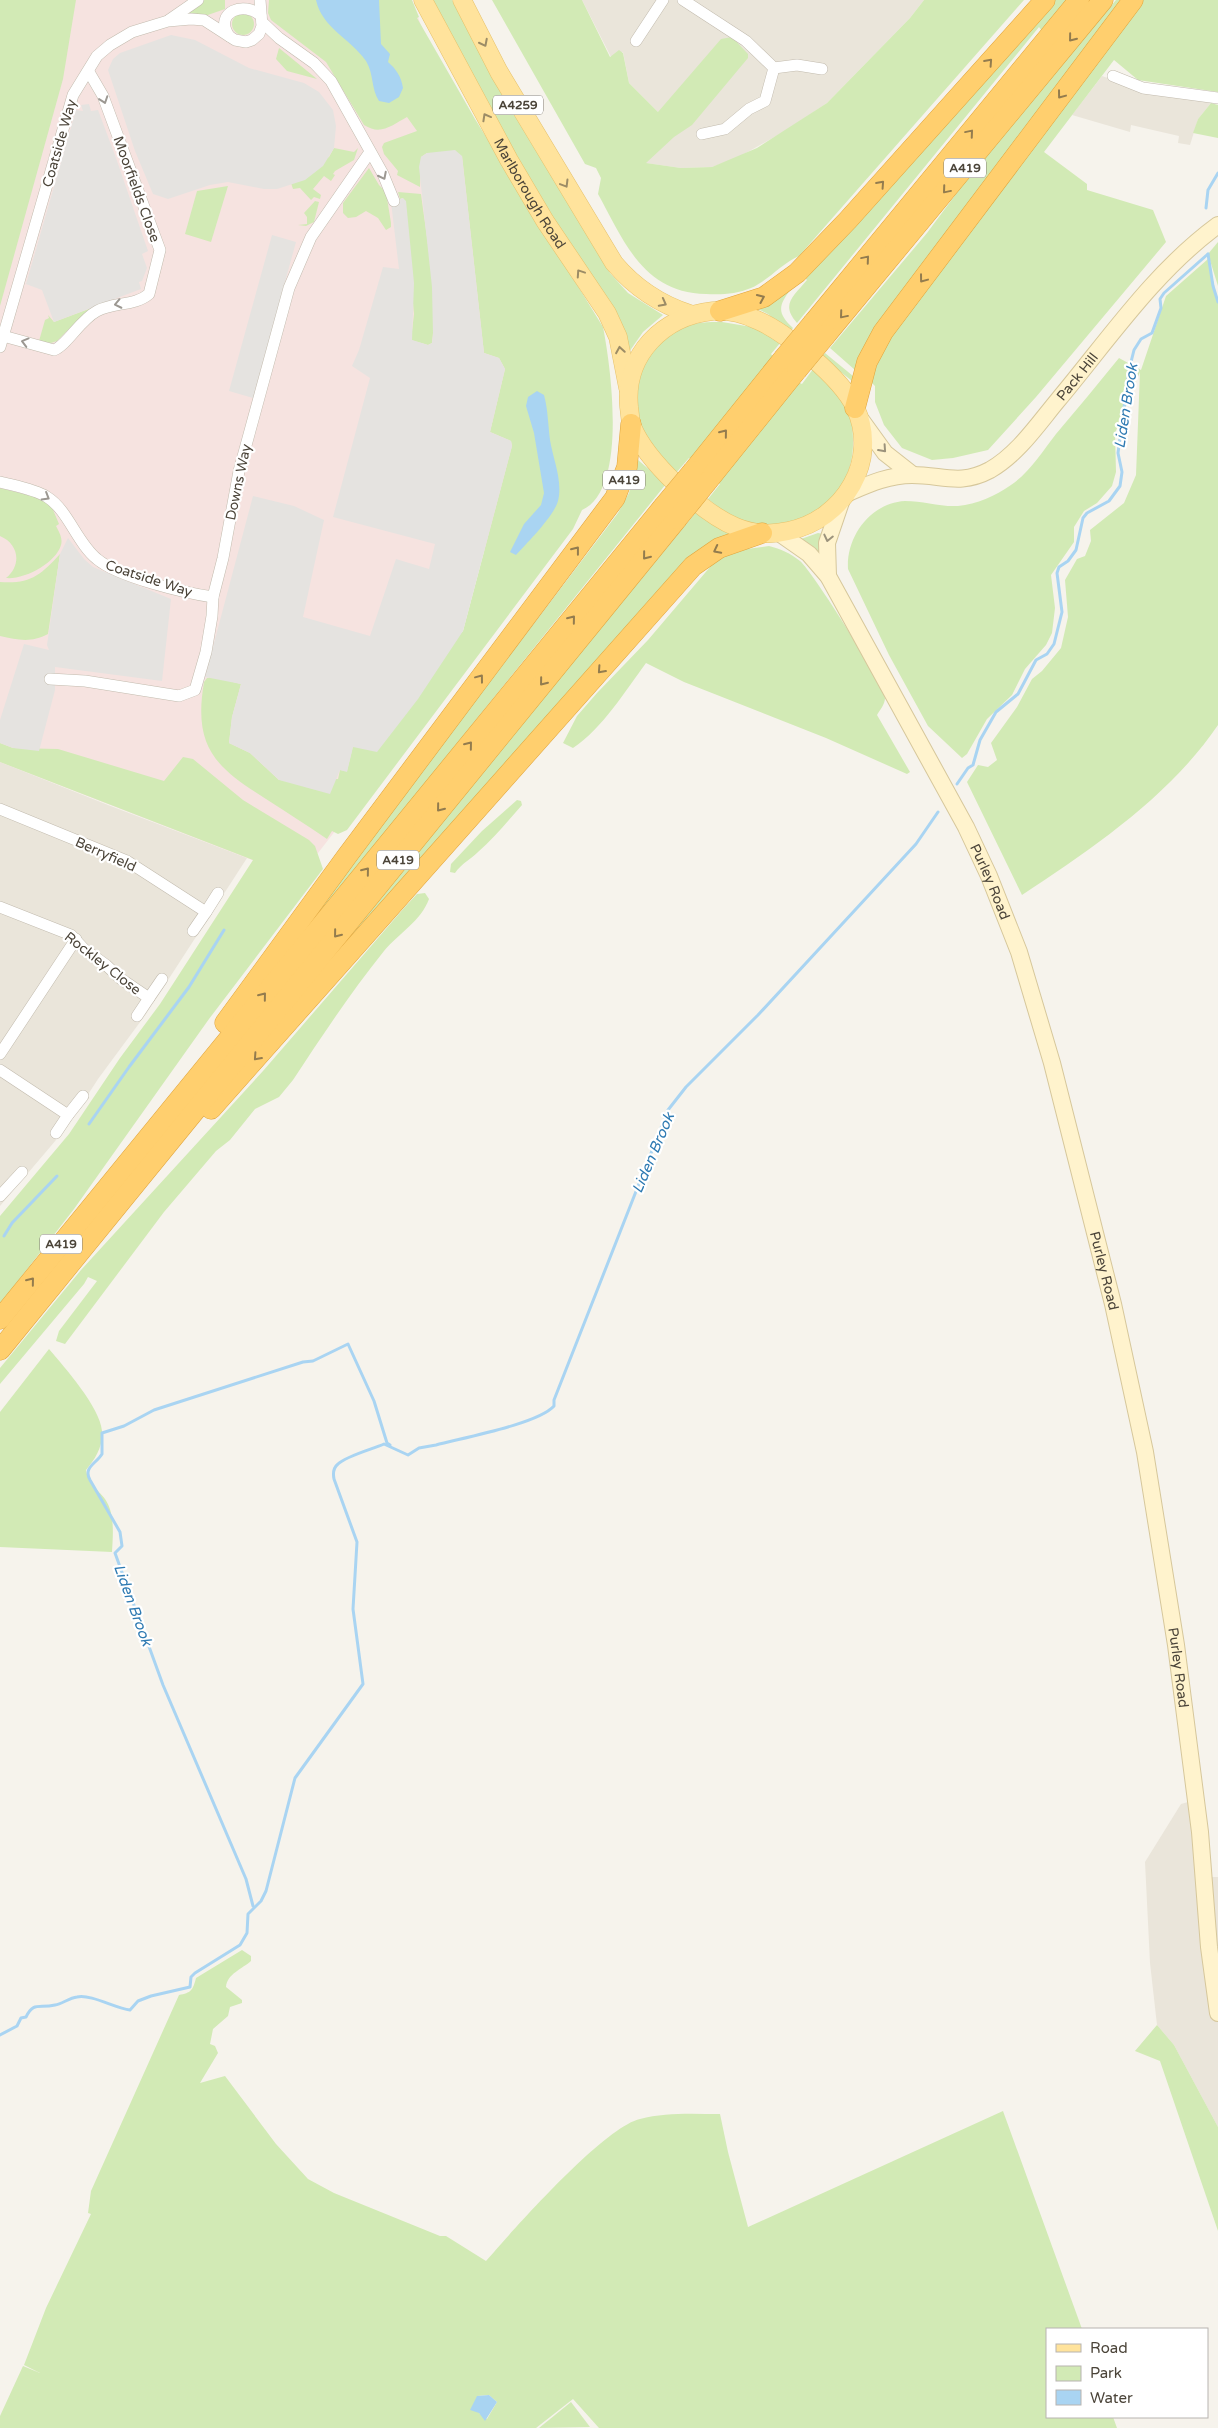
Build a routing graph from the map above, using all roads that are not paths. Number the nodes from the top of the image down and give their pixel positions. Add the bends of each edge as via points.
1 (198, 0) edge
2 (228, 0) edge
3 (260, 0) edge
4 (422, 0) edge
5 (462, 0) edge
6 (663, 0) edge
7 (683, 0) edge
8 (1045, 0) edge
9 (1079, 0) edge
10 (1103, 0) edge
11 (1133, 0) edge
12 (243, 2) edge
13 (227, 14) junction
14 (262, 19) junction
15 (204, 20) junction
16 (168, 21) junction
17 (230, 36) junction
18 (254, 39) junction
19 (636, 41) dead end
20 (285, 42) junction
21 (774, 68) junction
22 (822, 70) dead end
23 (89, 72) junction
24 (1120, 76) dead end
25 (1218, 98) edge
26 (702, 134) dead end
27 (370, 152) junction
28 (394, 201) dead end
29 (1218, 224) edge
30 (720, 311) junction
31 (690, 314) junction
32 (820, 329) junction
33 (2, 342) edge
34 (628, 389) junction
35 (857, 413) junction
36 (631, 424) junction
37 (913, 475) junction
38 (0, 482) edge
39 (844, 498) junction
40 (670, 513) junction
41 (771, 533) junction
42 (828, 576) junction
43 (213, 597) junction
44 (50, 679) dead end
45 (0, 809) edge
46 (218, 893) dead end
47 (0, 906) edge
48 (206, 912) junction
49 (193, 931) dead end
50 (76, 939) junction
51 (162, 979) dead end
52 (149, 998) junction
53 (137, 1016) dead end
54 (0, 1054) edge
55 (0, 1070) edge
56 (83, 1096) dead end
57 (68, 1115) junction
58 (56, 1133) dead end
59 (122, 1170) junction
60 (22, 1172) dead end
61 (4, 1183) edge
62 (0, 1196) edge
63 (121, 1203) junction
64 (0, 1319) edge
65 (0, 1350) edge
66 (1218, 2013) edge

1 - 16 street
2 - 13 street
3 - 14 street
34 -> 4 main road, Marlborough Road / A4259 via 618,338 607,313 544,221
5 -> 31 main road, A4259 via 499,72 614,262 628,279 648,294
6 - 19 street
7 - 21 street via 746,41
30 -> 8 highway via 764,296 797,274
32 -> 9 highway, A419
10 -> 32 highway, A419
11 -> 35 highway, A419 via 883,332 867,362
12 - 13 street
12 - 14 street via 252,6
13 - 15 street, Coatside Way
13 - 17 street via 225,26
14 - 18 street via 261,30
14 - 20 street
15 - 16 street, Coatside Way
15 - 17 street
16 - 23 street, Coatside Way via 125,35 101,53
17 - 18 street via 239,42
18 - 20 street
20 - 27 street via 308,58 331,81
21 - 22 street via 797,65
21 - 26 street via 765,101 725,129
23 - 33 street, Coatside Way via 72,94
23 -> 33 street, Moorfields Close via 103,96 160,250 149,294 140,300 114,304 96,312 56,349
24 - 25 street via 1148,89
27 -> 28 street
27 - 43 street, Downs Way via 322,218 296,269 245,446
29 - 37 main road, Pack Hill via 1166,270 1030,434 1004,460 982,474 961,480
30 - 31 main road
30 - 35 main road via 756,319 785,337 839,382
31 - 34 main road via 662,329 647,344 637,361
32 - 40 highway, A419, bridge
34 - 36 main road, Marlborough Road
35 -> 37 main road via 885,453
35 - 39 main road via 862,455
36 - 41 main road via 652,459 689,493 729,524 744,530
59 -> 36 highway, A419 via 327,884 615,498 627,467
37 - 39 main road, Pack Hill via 880,480
38 -> 43 street, Coatside Way via 47,497 60,509 88,550 107,566 166,586
39 - 41 main road via 829,514 809,525
39 -> 42 main road, Purley Road via 827,543
59 -> 40 highway, A419
40 -> 63 highway, A419
41 - 42 main road, Purley Road via 805,550
41 -> 63 highway, A419 via 713,552 688,572 155,1171
42 - 66 main road, Purley Road via 966,827 989,876 1019,952 1052,1062 1113,1304 1146,1460 1176,1645 1200,1832
43 - 44 street, Downs Way via 198,686 191,693 179,696 85,681
45 - 48 street, Berryfield via 126,861
46 - 48 street
47 - 50 street, Rockley Close
48 - 49 street
50 - 52 street, Rockley Close via 120,979
50 - 54 street
51 - 52 street, Rockley Close
52 - 53 street, Rockley Close
55 - 57 street
56 - 57 street
57 - 58 street
64 -> 59 highway, A419
60 - 61 street
61 - 62 street
63 - 65 highway, A419

